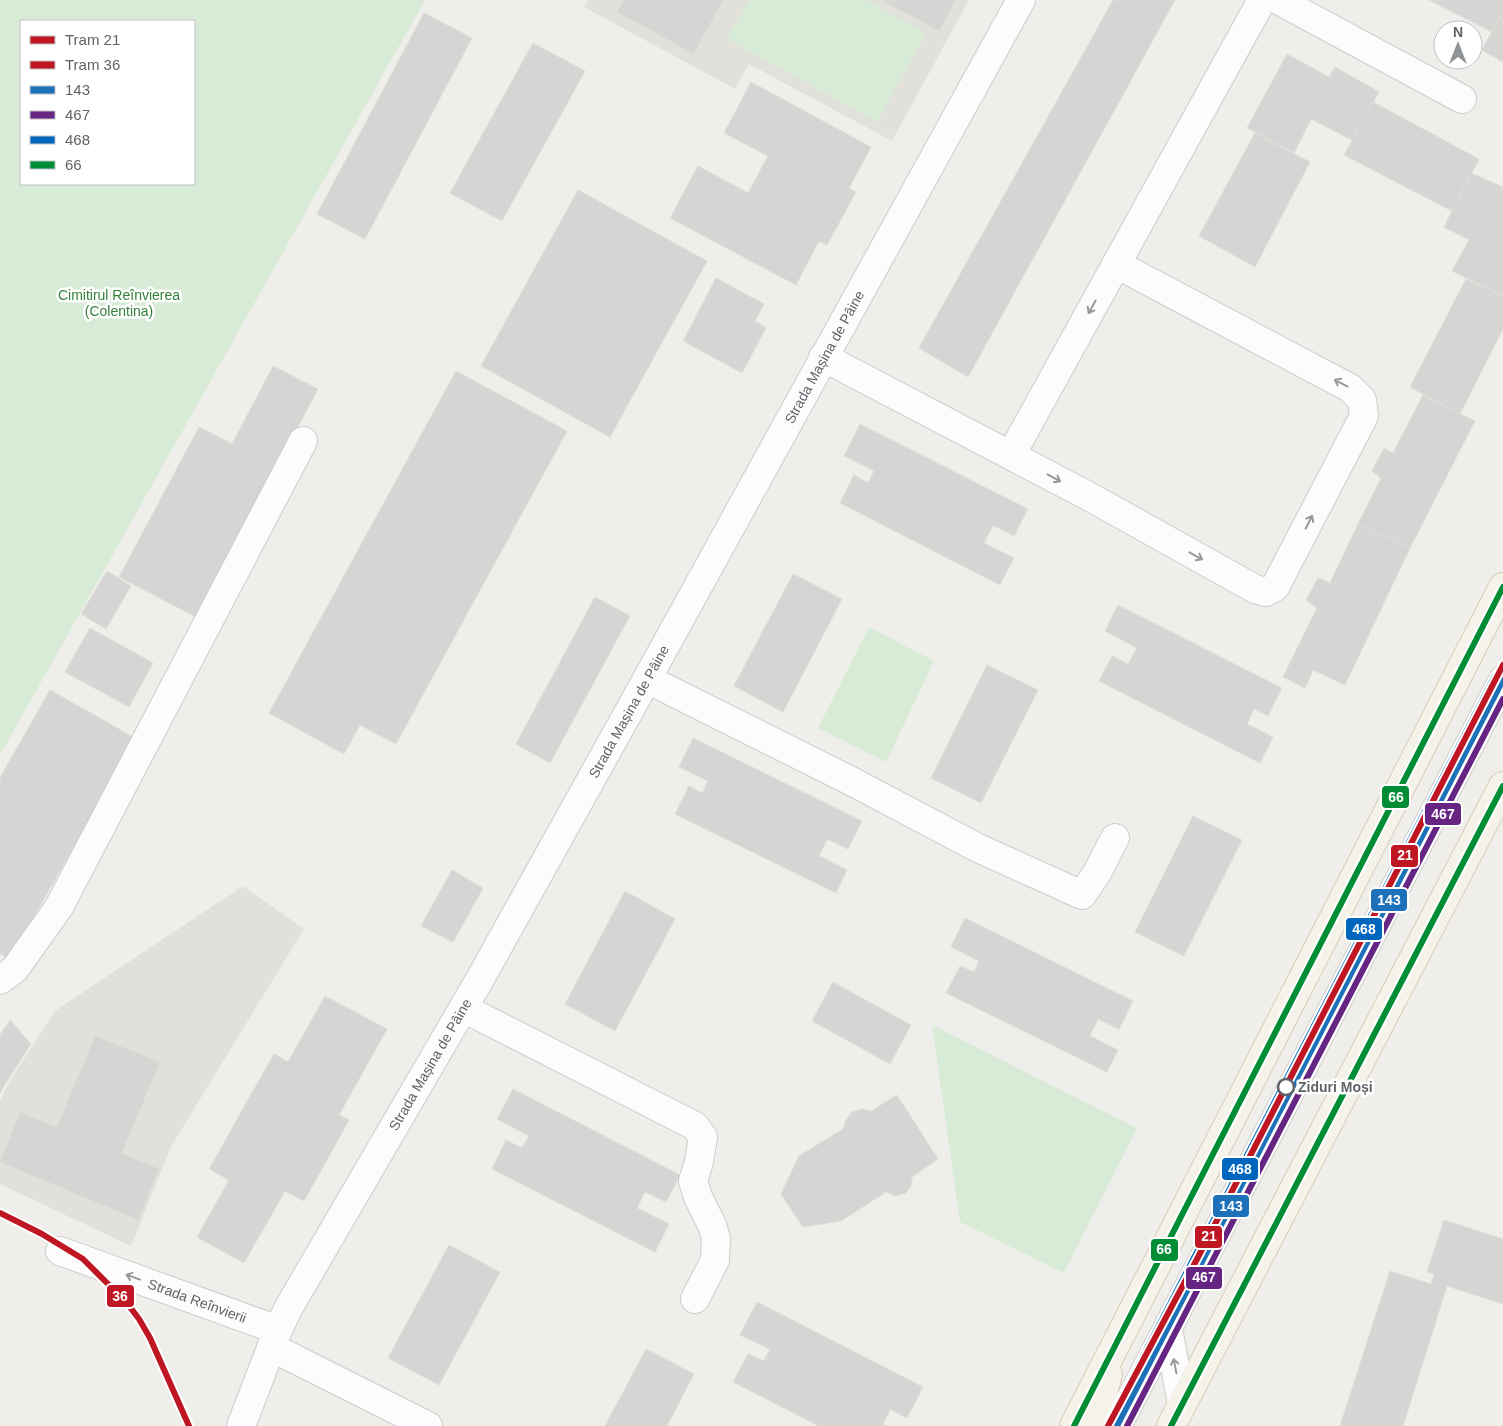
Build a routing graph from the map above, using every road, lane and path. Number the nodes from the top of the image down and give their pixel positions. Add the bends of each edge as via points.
1 (1021, 0) edge
2 (1262, 0) edge
3 (1278, 0) edge
4 (1462, 99) dead end
5 (1116, 264) junction
6 (824, 357) junction
7 (302, 442) dead end
8 (1011, 455) junction
9 (1503, 587) edge
10 (647, 679) junction
11 (1503, 680) edge
12 (1503, 786) edge
13 (1115, 838) dead end
14 (0, 980) edge
15 (463, 1008) junction
16 (60, 1251) dead end
17 (695, 1299) dead end
18 (1168, 1329) junction
19 (274, 1338) junction
20 (1115, 1344) junction
21 (1177, 1418) edge
22 (241, 1426) edge
23 (428, 1426) edge
24 (1074, 1426) edge
25 (1103, 1426) edge
26 (1117, 1426) edge

1 - 6 street, Strada Mașina de Pâine
2 - 5 street
3 - 4 street
5 -> 8 street
8 -> 5 street via 1256,589 1266,592 1276,587 1364,416 1362,400 1350,388
6 - 8 street
6 - 10 street, Strada Mașina de Pâine
7 - 14 street via 59,907 15,969
9 - 20 main road
10 - 13 street via 978,848 1082,895
10 - 15 street, Strada Mașina de Pâine
11 - 18 street
12 - 21 main road
15 - 17 street via 695,1126 703,1137 693,1181 716,1238 715,1260
15 - 19 street, Strada Mașina de Pâine
19 -> 16 street, Strada Reînvierii
21 -> 18 street
18 - 26 street
19 - 22 street, Strada Mașina de Pâine
19 - 23 street, Strada Reînvierii
20 - 24 main road
20 - 25 main road via 1104,1389

